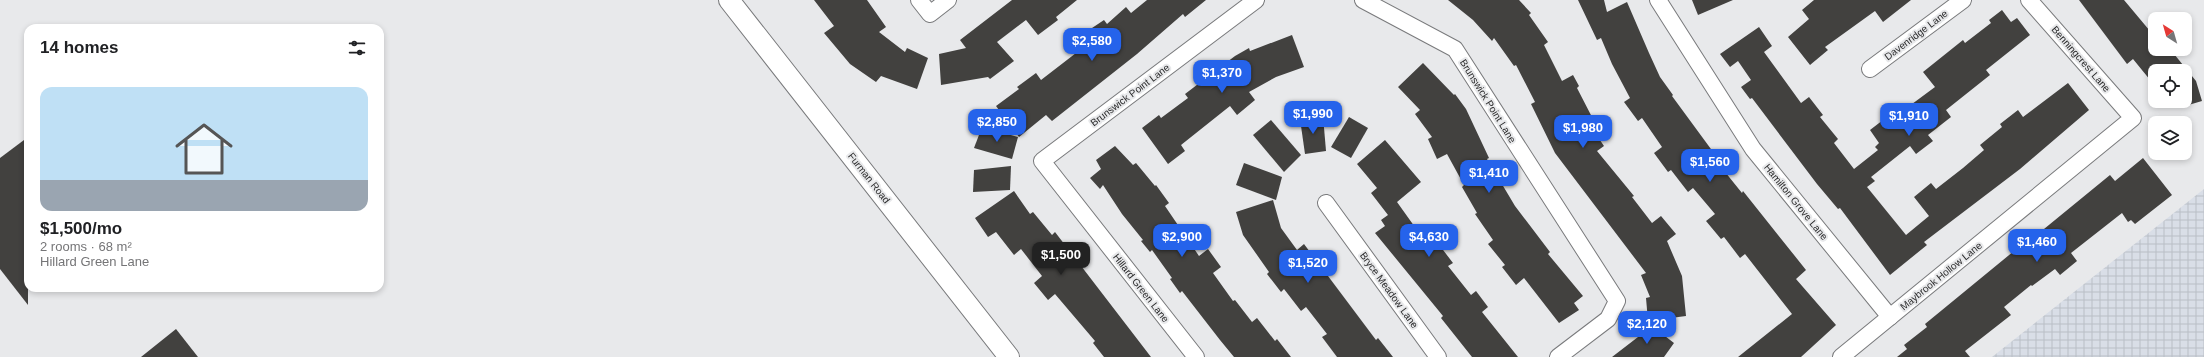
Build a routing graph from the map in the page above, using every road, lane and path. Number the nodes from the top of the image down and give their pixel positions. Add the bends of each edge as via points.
1 (729, 0) edge
2 (919, 0) edge
3 (948, 0) edge
4 (1256, 0) edge
5 (1363, 0) edge
6 (1658, 0) edge
7 (1963, 0) edge
8 (2029, 0) edge
9 (1870, 70) dead end
10 (2133, 118) joint
11 (1042, 162) joint
12 (1326, 203) dead end
13 (1890, 317) junction
14 (1009, 357) edge
15 (1196, 357) edge
16 (1438, 357) edge
17 (1558, 357) edge
18 (1841, 357) edge

1 - 14 street, Furman Road
2 - 3 street via 930,14
4 - 11 street, Brunswick Point Lane
5 - 17 street, Brunswick Point Lane via 1456,49 1617,301 1608,319
6 - 13 street, Hamilton Grove Lane via 1753,148
7 - 9 street, Davenridge Lane
8 - 10 street, Benningcrest Lane
10 - 13 street, Maybrook Hollow Lane
11 - 15 street, Hillard Green Lane
12 - 16 street, Bryce Meadow Lane
13 - 18 street, Maybrook Hollow Lane

